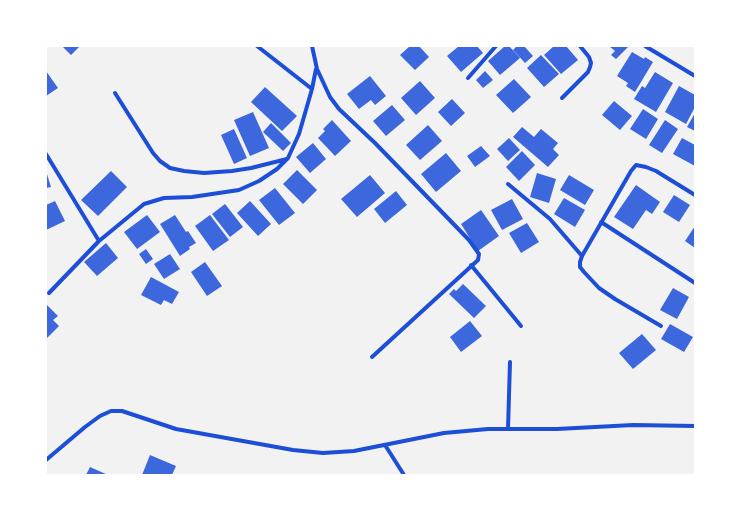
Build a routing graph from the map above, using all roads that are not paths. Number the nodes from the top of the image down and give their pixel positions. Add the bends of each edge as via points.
1 (257, 46) edge
2 (312, 46) edge
3 (496, 46) edge
4 (580, 46) edge
5 (645, 46) edge
6 (316, 66) junction
7 (695, 76) edge
8 (468, 78) dead end
9 (312, 89) junction
10 (115, 93) dead end
11 (562, 98) dead end
12 (46, 154) edge
13 (287, 158) junction
14 (508, 184) dead end
15 (695, 195) edge
16 (601, 222) junction
17 (99, 241) junction
18 (582, 256) junction
19 (471, 265) junction
20 (695, 283) edge
21 (49, 293) dead end
22 (521, 326) dead end
23 (661, 326) dead end
24 (372, 357) dead end
25 (510, 362) dead end
26 (695, 426) edge
27 (508, 429) junction
28 (385, 445) junction
29 (46, 460) edge
30 (404, 475) edge

1 - 9 street
2 - 6 street
3 - 8 street
4 - 11 street via 589,57 590,67
5 - 7 street
6 - 9 street
6 - 19 street via 330,97 339,109 381,149 478,251 479,257
9 - 13 street via 300,134
10 - 13 street via 153,153 170,168 204,173 232,171
12 - 17 street
13 - 17 street via 277,169 239,190 164,198 144,204
14 - 18 street via 550,219
15 - 16 street via 656,171 636,165
16 - 18 street
16 - 20 street
17 - 21 street
18 - 23 street via 580,267 599,288
19 - 22 street
19 - 24 street
25 - 27 street
26 - 27 street
27 - 28 street via 444,433
28 - 29 street via 342,453 293,450 176,429 122,411 111,411 85,427
28 - 30 street

